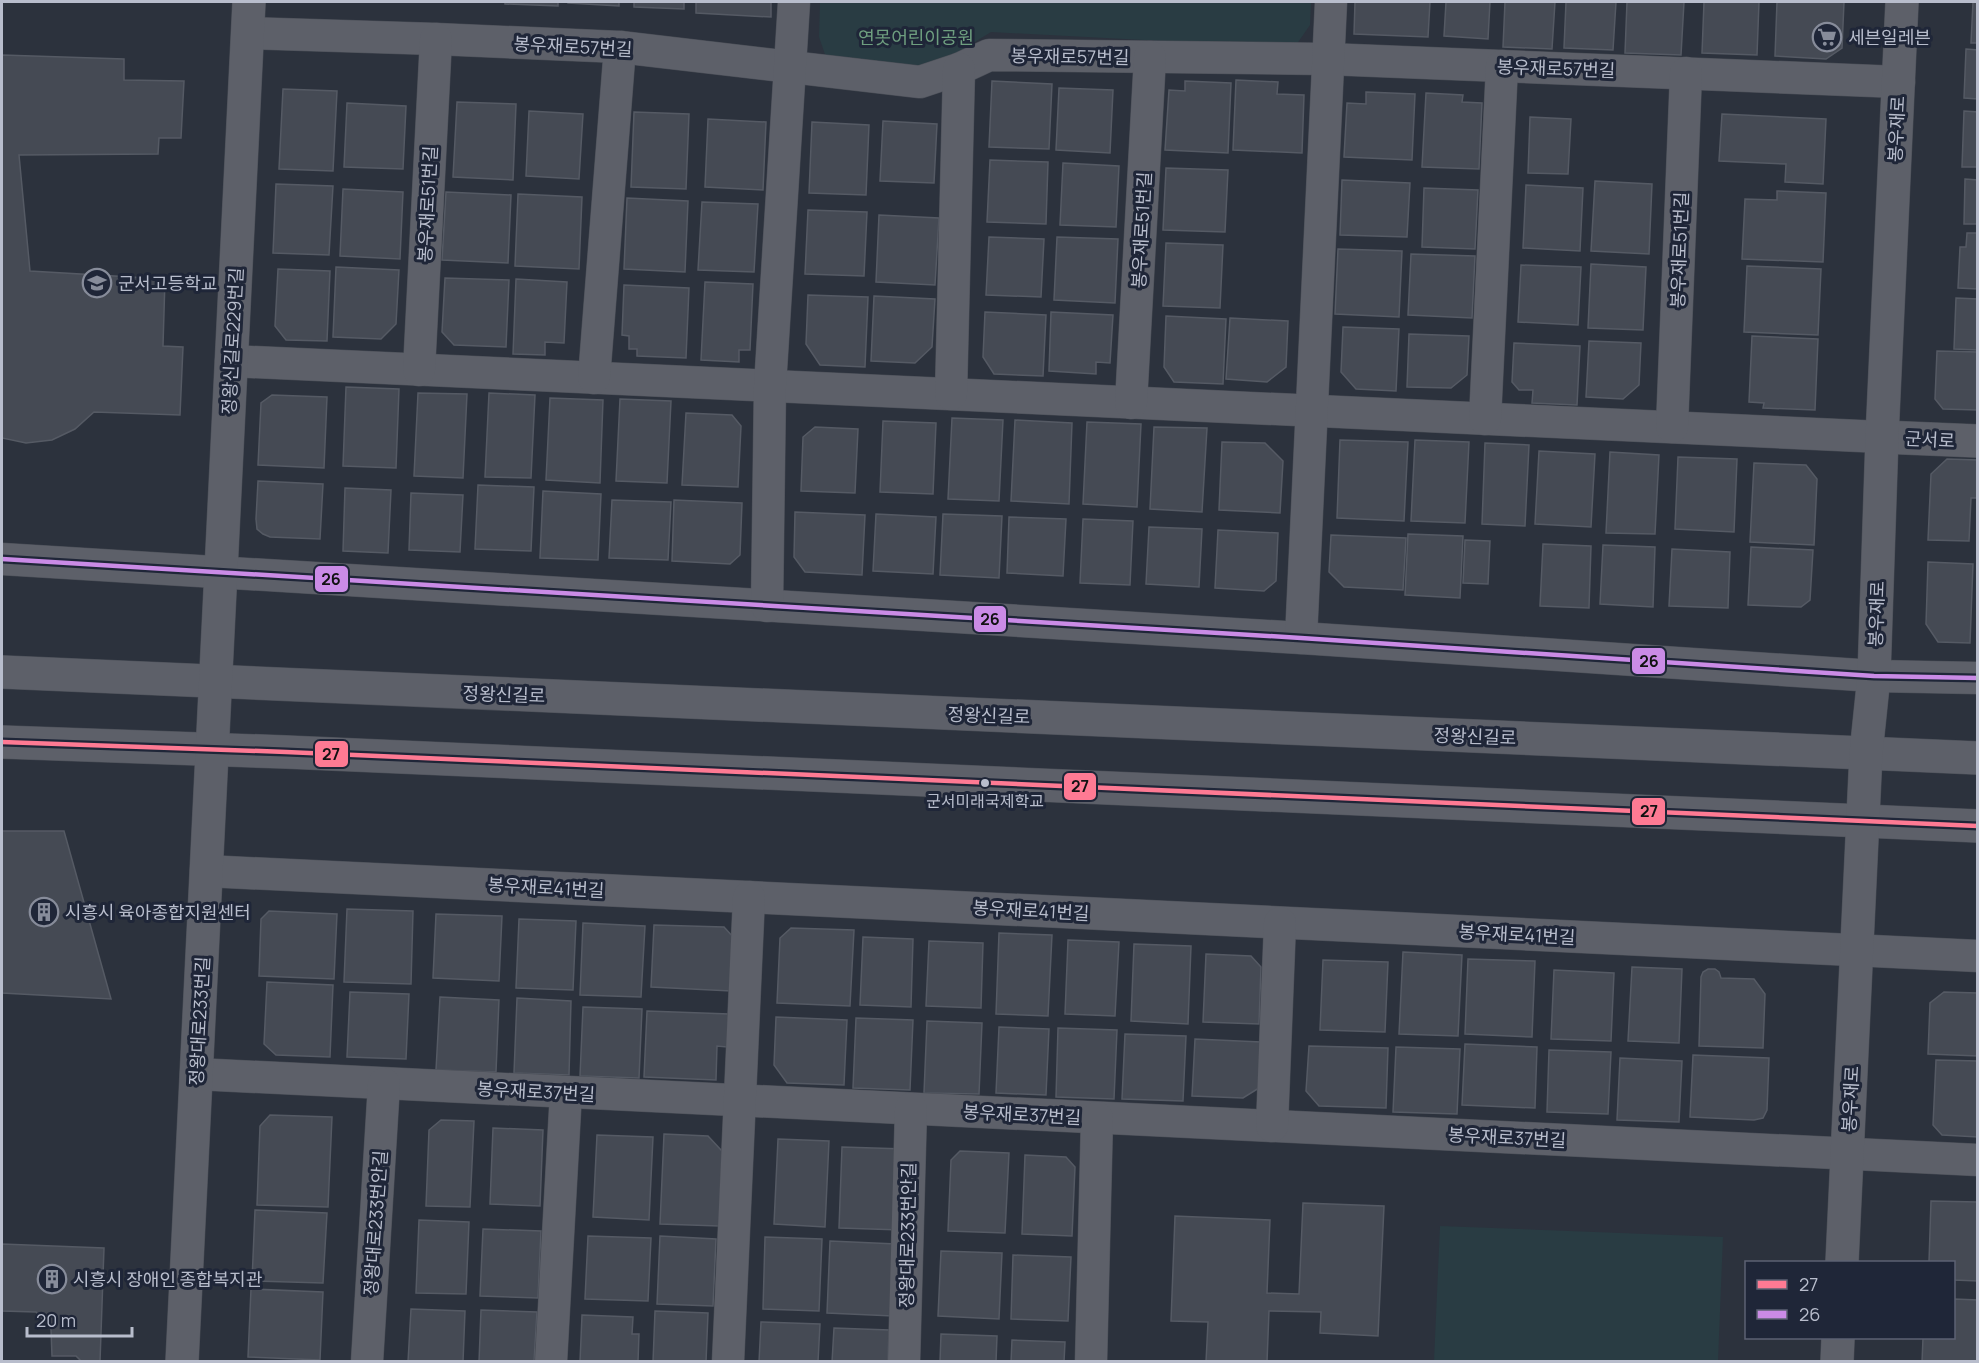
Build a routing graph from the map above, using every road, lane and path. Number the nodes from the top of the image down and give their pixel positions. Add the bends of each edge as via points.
1 (794, 2) edge
2 (1330, 2) edge
3 (1902, 2) edge
4 (248, 17) edge
5 (436, 39) junction
6 (620, 47) junction
7 (1150, 57) junction
8 (1327, 59) junction
9 (1502, 66) junction
10 (791, 67) junction
11 (959, 69) junction
12 (1686, 73) junction
13 (1899, 82) junction
14 (231, 361) junction
15 (419, 370) junction
16 (594, 378) junction
17 (770, 386) junction
18 (951, 394) junction
19 (1131, 403) junction
20 (1311, 411) junction
21 (1485, 418) junction
22 (1672, 427) junction
23 (1882, 436) junction
24 (1977, 441) edge
25 (2, 559) edge
26 (221, 573) junction
27 (767, 606) junction
28 (1300, 638) junction
29 (2, 672) edge
30 (1874, 676) junction
31 (1977, 678) edge
32 (215, 681) junction
33 (2, 742) edge
34 (212, 749) junction
35 (1866, 753) junction
36 (1977, 758) edge
37 (1863, 821) junction
38 (1977, 826) edge
39 (206, 871) junction
40 (749, 897) junction
41 (1281, 922) junction
42 (1857, 950) junction
43 (1977, 956) edge
44 (196, 1074) junction
45 (384, 1084) junction
46 (566, 1092) junction
47 (740, 1101) junction
48 (911, 1109) junction
49 (1097, 1118) junction
50 (1272, 1126) junction
51 (1847, 1154) junction
52 (1977, 1160) edge
53 (1842, 1261) edge
54 (1838, 1339) edge
55 (182, 1362) edge
56 (367, 1362) edge
57 (551, 1362) edge
58 (728, 1362) edge
59 (904, 1362) edge
60 (1091, 1362) edge
61 (1837, 1362) edge

1 - 10 street
2 - 8 street
3 - 13 street, 봉우재로
4 - 5 street, 봉우재로57번길
4 - 14 street, 정왕신길로229번길
5 - 6 street, 봉우재로57번길
5 - 15 street, 봉우재로51번길
6 - 10 street, 봉우재로57번길
6 - 16 street
7 - 8 street, 봉우재로57번길
7 - 11 street, 봉우재로57번길 via 989,55
7 - 19 street, 봉우재로51번길
8 - 9 street, 봉우재로57번길
8 - 20 street
9 - 12 street, 봉우재로57번길
9 - 21 street
10 - 11 street, 봉우재로57번길 via 920,82
10 - 17 street
11 - 18 street
12 - 13 street, 봉우재로57번길
12 - 22 street, 봉우재로51번길
13 - 23 street, 봉우재로
14 - 15 street
14 - 26 street, 정왕신길로229번길
15 - 16 street
16 - 17 street
17 - 18 street
17 - 27 street
18 - 19 street
19 - 20 street
20 - 21 street
20 - 28 street
21 - 22 street
22 - 23 street
23 - 24 street, 군서로
23 - 30 street, 봉우재로
25 - 26 street
26 - 27 street
26 - 32 street, 정왕신길로229번길
27 - 28 street
28 - 30 street
29 - 32 street, 정왕신길로
30 - 31 street
30 - 35 street, 봉우재로
32 - 34 street, 정왕대로233번길
32 - 35 street, 정왕신길로
33 - 34 street
34 - 37 street
34 - 39 street, 정왕대로233번길
35 - 36 street, 정왕신길로
35 - 37 street, 봉우재로
37 - 38 street
37 - 42 street, 봉우재로
39 - 40 street, 봉우재로41번길
39 - 44 street, 정왕대로233번길
40 - 41 street, 봉우재로41번길
40 - 47 street
41 - 42 street, 봉우재로41번길
41 - 50 street
42 - 43 street, 봉우재로41번길
42 - 51 street, 봉우재로
44 - 45 street, 봉우재로37번길
44 - 55 street, 정왕대로233번길
45 - 46 street, 봉우재로37번길
45 - 56 street, 정왕대로233번안길
46 - 47 street, 봉우재로37번길
46 - 57 street
47 - 48 street, 봉우재로37번길
47 - 58 street
48 - 49 street, 봉우재로37번길
48 - 59 street, 정왕대로233번안길
49 - 50 street, 봉우재로37번길
49 - 60 street
50 - 51 street, 봉우재로37번길
51 - 52 street, 봉우재로37번길
51 - 53 street, 봉우재로
54 - 61 street

